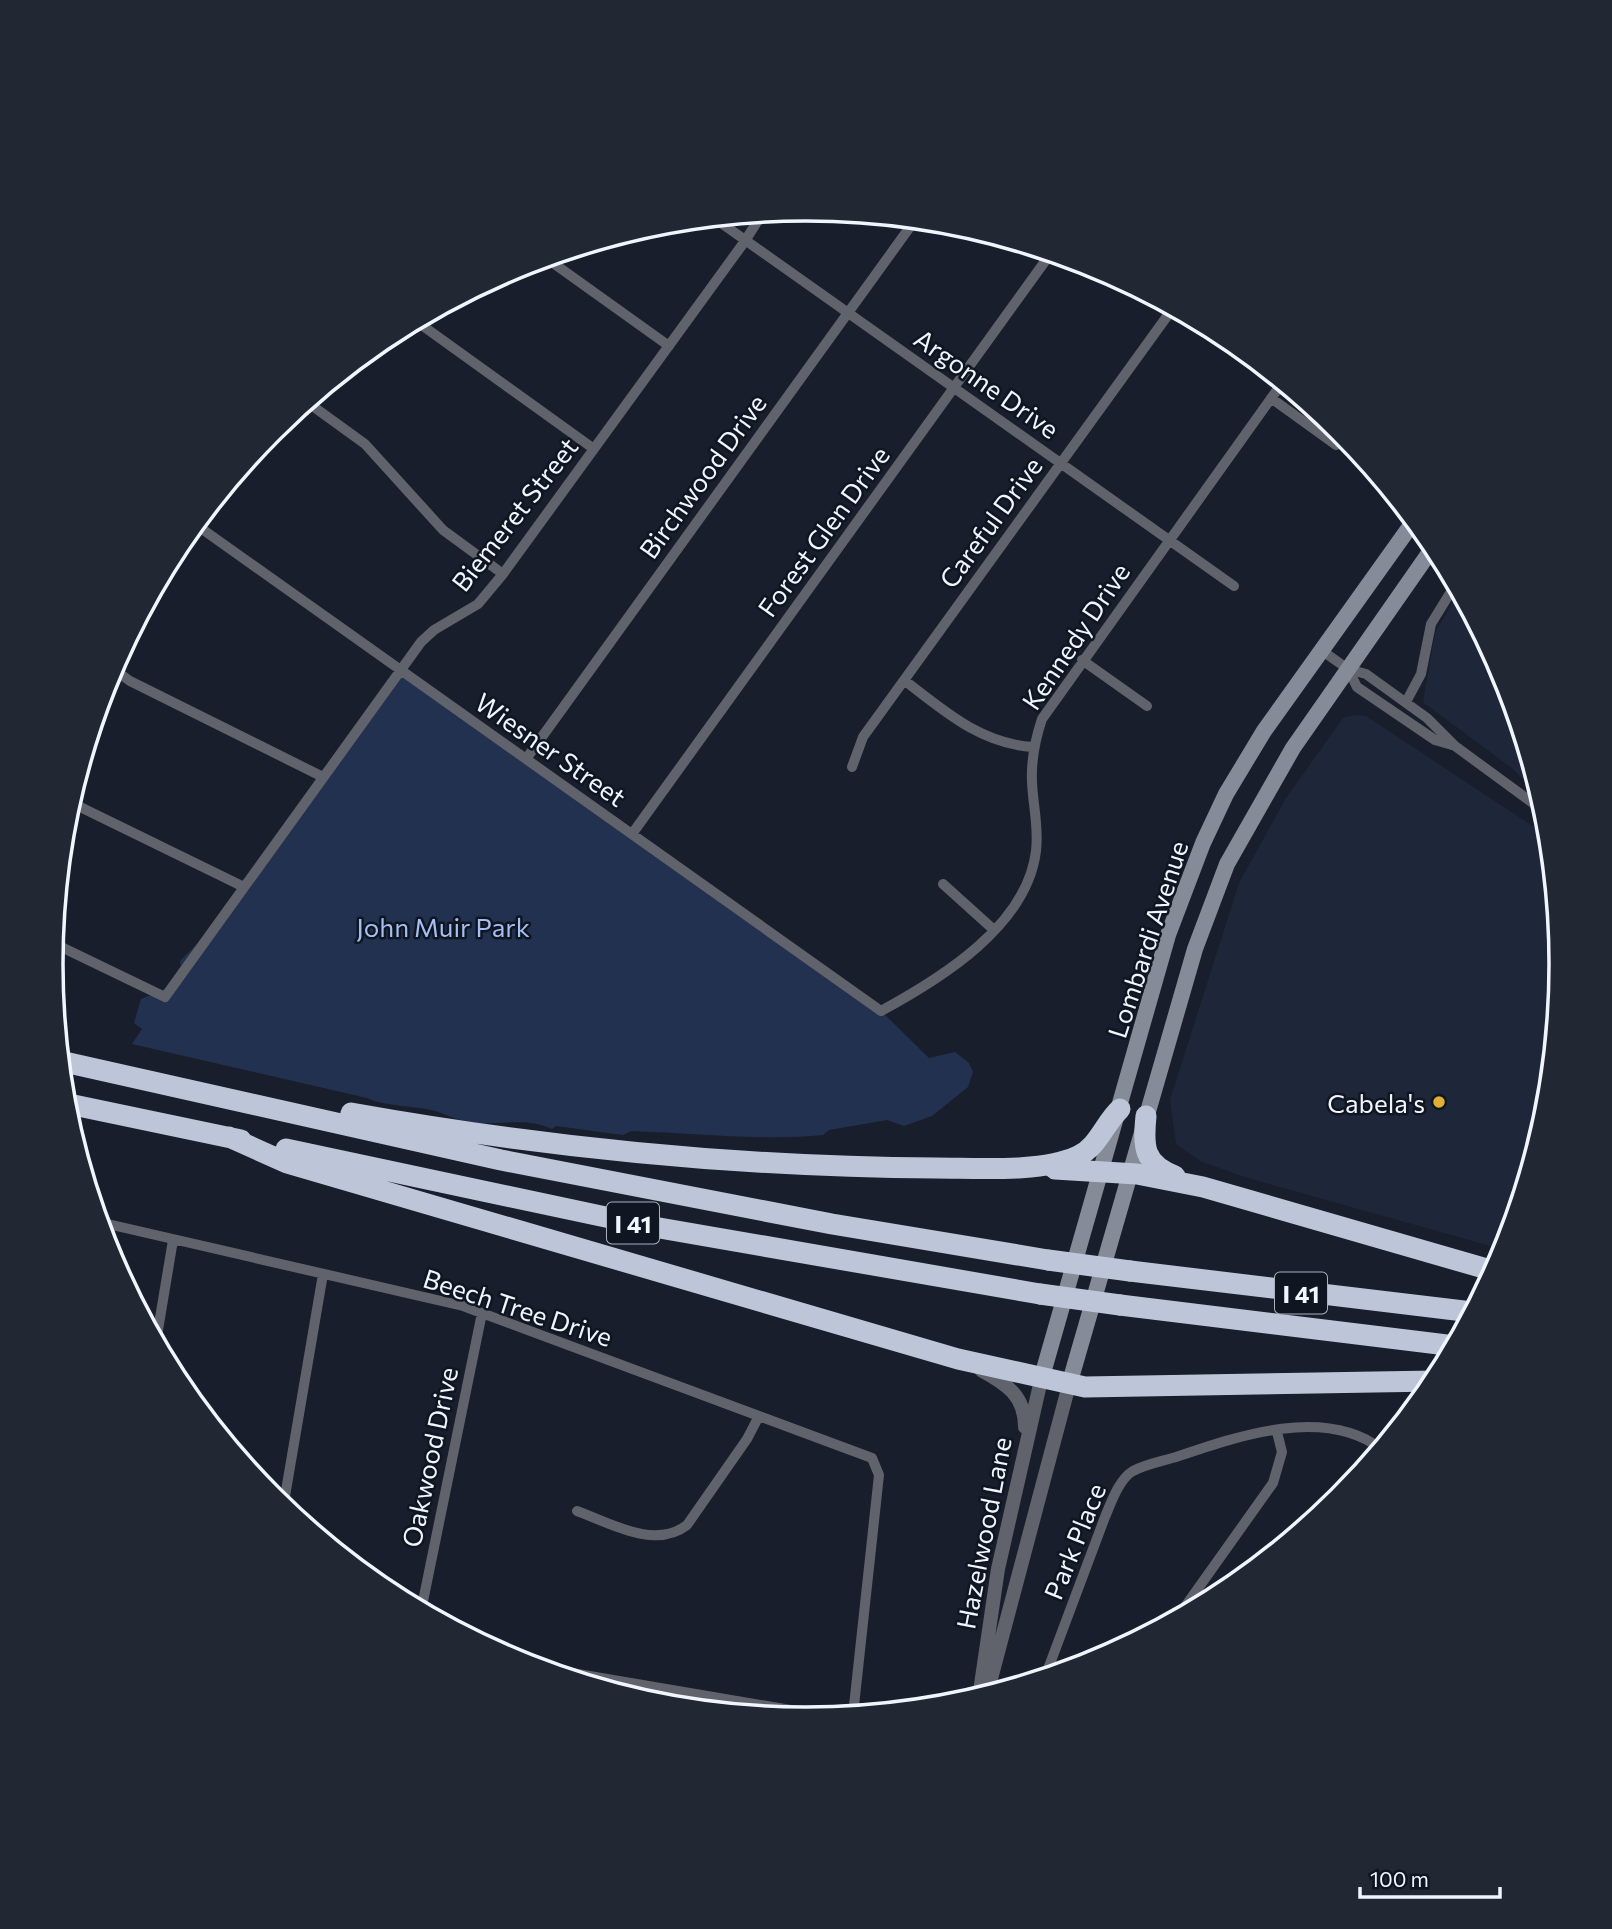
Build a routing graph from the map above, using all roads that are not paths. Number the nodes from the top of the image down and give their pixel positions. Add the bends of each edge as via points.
1 (757, 223) edge
2 (726, 226) edge
3 (909, 229) edge
4 (746, 241) junction
5 (1045, 261) edge
6 (556, 265) edge
7 (849, 313) junction
8 (1168, 315) edge
9 (425, 327) edge
10 (669, 346) junction
11 (955, 388) junction
12 (1277, 390) edge
13 (1271, 398) junction
14 (314, 407) edge
15 (1336, 445) dead end
16 (594, 449) junction
17 (1061, 463) junction
18 (204, 530) edge
19 (1408, 530) edge
20 (1169, 540) junction
21 (1427, 556) edge
22 (503, 574) junction
23 (1234, 586) dead end
24 (1450, 594) edge
25 (1321, 650) junction
26 (1082, 660) junction
27 (1348, 669) junction
28 (401, 670) junction
29 (122, 675) edge
30 (904, 680) junction
31 (1405, 702) junction
32 (1147, 706) dead end
33 (1455, 746) junction
34 (1034, 747) junction
35 (526, 759) junction
36 (852, 767) dead end
37 (323, 777) junction
38 (1531, 802) edge
39 (80, 807) edge
40 (632, 834) junction
41 (943, 884) dead end
42 (244, 887) junction
43 (994, 930) junction
44 (64, 948) edge
45 (881, 1011) joint
46 (69, 1063) edge
47 (255, 1104) junction
48 (76, 1106) edge
49 (1120, 1109) junction
50 (1146, 1116) junction
51 (229, 1137) junction
52 (1008, 1167) junction
53 (1102, 1172) junction
54 (1129, 1174) junction
55 (1203, 1187) junction
56 (111, 1225) edge
57 (173, 1240) junction
58 (1483, 1268) edge
59 (323, 1274) junction
60 (1462, 1311) edge
61 (482, 1313) junction
62 (158, 1327) edge
63 (1444, 1345) edge
64 (958, 1359) junction
65 (1041, 1380) junction
66 (1421, 1381) edge
67 (1069, 1385) junction
68 (759, 1416) junction
69 (1277, 1432) junction
70 (1025, 1440) junction
71 (1373, 1444) edge
72 (282, 1491) edge
73 (577, 1511) dead end
74 (1190, 1600) edge
75 (423, 1601) edge
76 (1049, 1667) edge
77 (603, 1679) edge
78 (990, 1684) edge
79 (981, 1686) edge
80 (769, 1706) edge
81 (854, 1706) edge

1 - 4 street, Biemeret Street
2 - 4 street, Argonne Drive
3 - 7 street, Birchwood Drive
4 - 7 street, Argonne Drive
4 - 10 street, Biemeret Street
5 - 11 street, Forest Glen Drive
6 - 10 street
7 - 11 street, Argonne Drive
7 - 35 street, Birchwood Drive
8 - 17 street, Careful Drive
9 - 16 street
10 - 16 street, Biemeret Street
11 - 17 street, Argonne Drive
11 - 40 street, Forest Glen Drive
12 - 13 street, Kennedy Drive
13 - 15 street
13 - 20 street, Kennedy Drive
14 - 22 street via 365,444 443,530
16 - 22 street, Biemeret Street
17 - 20 street, Argonne Drive
17 - 30 street, Careful Drive
18 - 28 street, Wiesner Street
19 - 25 main road, Lombardi Avenue
20 - 23 street, Argonne Drive
20 - 26 street, Kennedy Drive
21 - 27 main road, Lombardi Avenue
22 - 28 street, Biemeret Street via 478,604 434,630
24 - 31 street via 1431,624 1421,674
25 - 27 street
25 - 49 main road, Lombardi Avenue via 1251,750 1210,828 1172,922
26 - 32 street
26 - 34 street, Kennedy Drive via 1051,704
27 - 31 street via 1366,674
27 - 33 street via 1357,687 1436,740
27 - 50 main road, Lombardi Avenue via 1276,775 1227,864 1195,949
28 - 35 street, Wiesner Street
28 - 37 street, Biemeret Street
29 - 37 street
30 - 34 street via 987,737
30 - 36 street, Careful Drive via 863,737
31 - 33 street
33 - 38 street
34 - 43 street, Kennedy Drive via 1036,853 1025,887
35 - 40 street, Wiesner Street
37 - 42 street, Biemeret Street
39 - 42 street
40 - 45 street, Wiesner Street
41 - 43 street
42 - 44 street, Biemeret Street via 165,997
43 - 45 street, Kennedy Drive via 953,969
46 - 47 highway, I 41
47 - 52 highway via 298,1103 438,1129 632,1150 832,1166
47 - 60 highway, I 41, bridge via 666,1193 1048,1260
48 - 51 highway, I 41
49 - 52 highway via 1093,1145 1078,1156
49 - 53 main road, Lombardi Avenue
50 - 54 main road, Lombardi Avenue
50 - 55 highway via 1144,1146 1150,1162
51 - 63 highway, I 41, bridge via 648,1226 1040,1294
51 - 64 highway via 287,1163
52 - 53 highway
53 - 54 highway
53 - 65 main road, Lombardi Avenue
54 - 55 highway
54 - 67 main road, Lombardi Avenue
55 - 58 highway
56 - 57 street, Beech Tree Drive
57 - 59 street, Beech Tree Drive
57 - 62 street
59 - 61 street, Beech Tree Drive
59 - 72 street
61 - 68 street, Beech Tree Drive
61 - 75 street, Oakwood Drive
64 - 65 highway
64 - 70 street via 1014,1391 1025,1416
65 - 67 highway
65 - 70 street, Hazelwood Lane
66 - 67 highway
67 - 78 street, Hazelwood Lane
68 - 73 street via 687,1525 676,1534 642,1534
68 - 81 street, Beech Tree Drive via 872,1458 879,1475
69 - 71 street, Park Place via 1308,1428 1344,1431
69 - 74 street via 1282,1452 1273,1483
69 - 76 street, Park Place via 1233,1438 1131,1472 1105,1517
70 - 79 street, Hazelwood Lane via 998,1569
77 - 80 street

